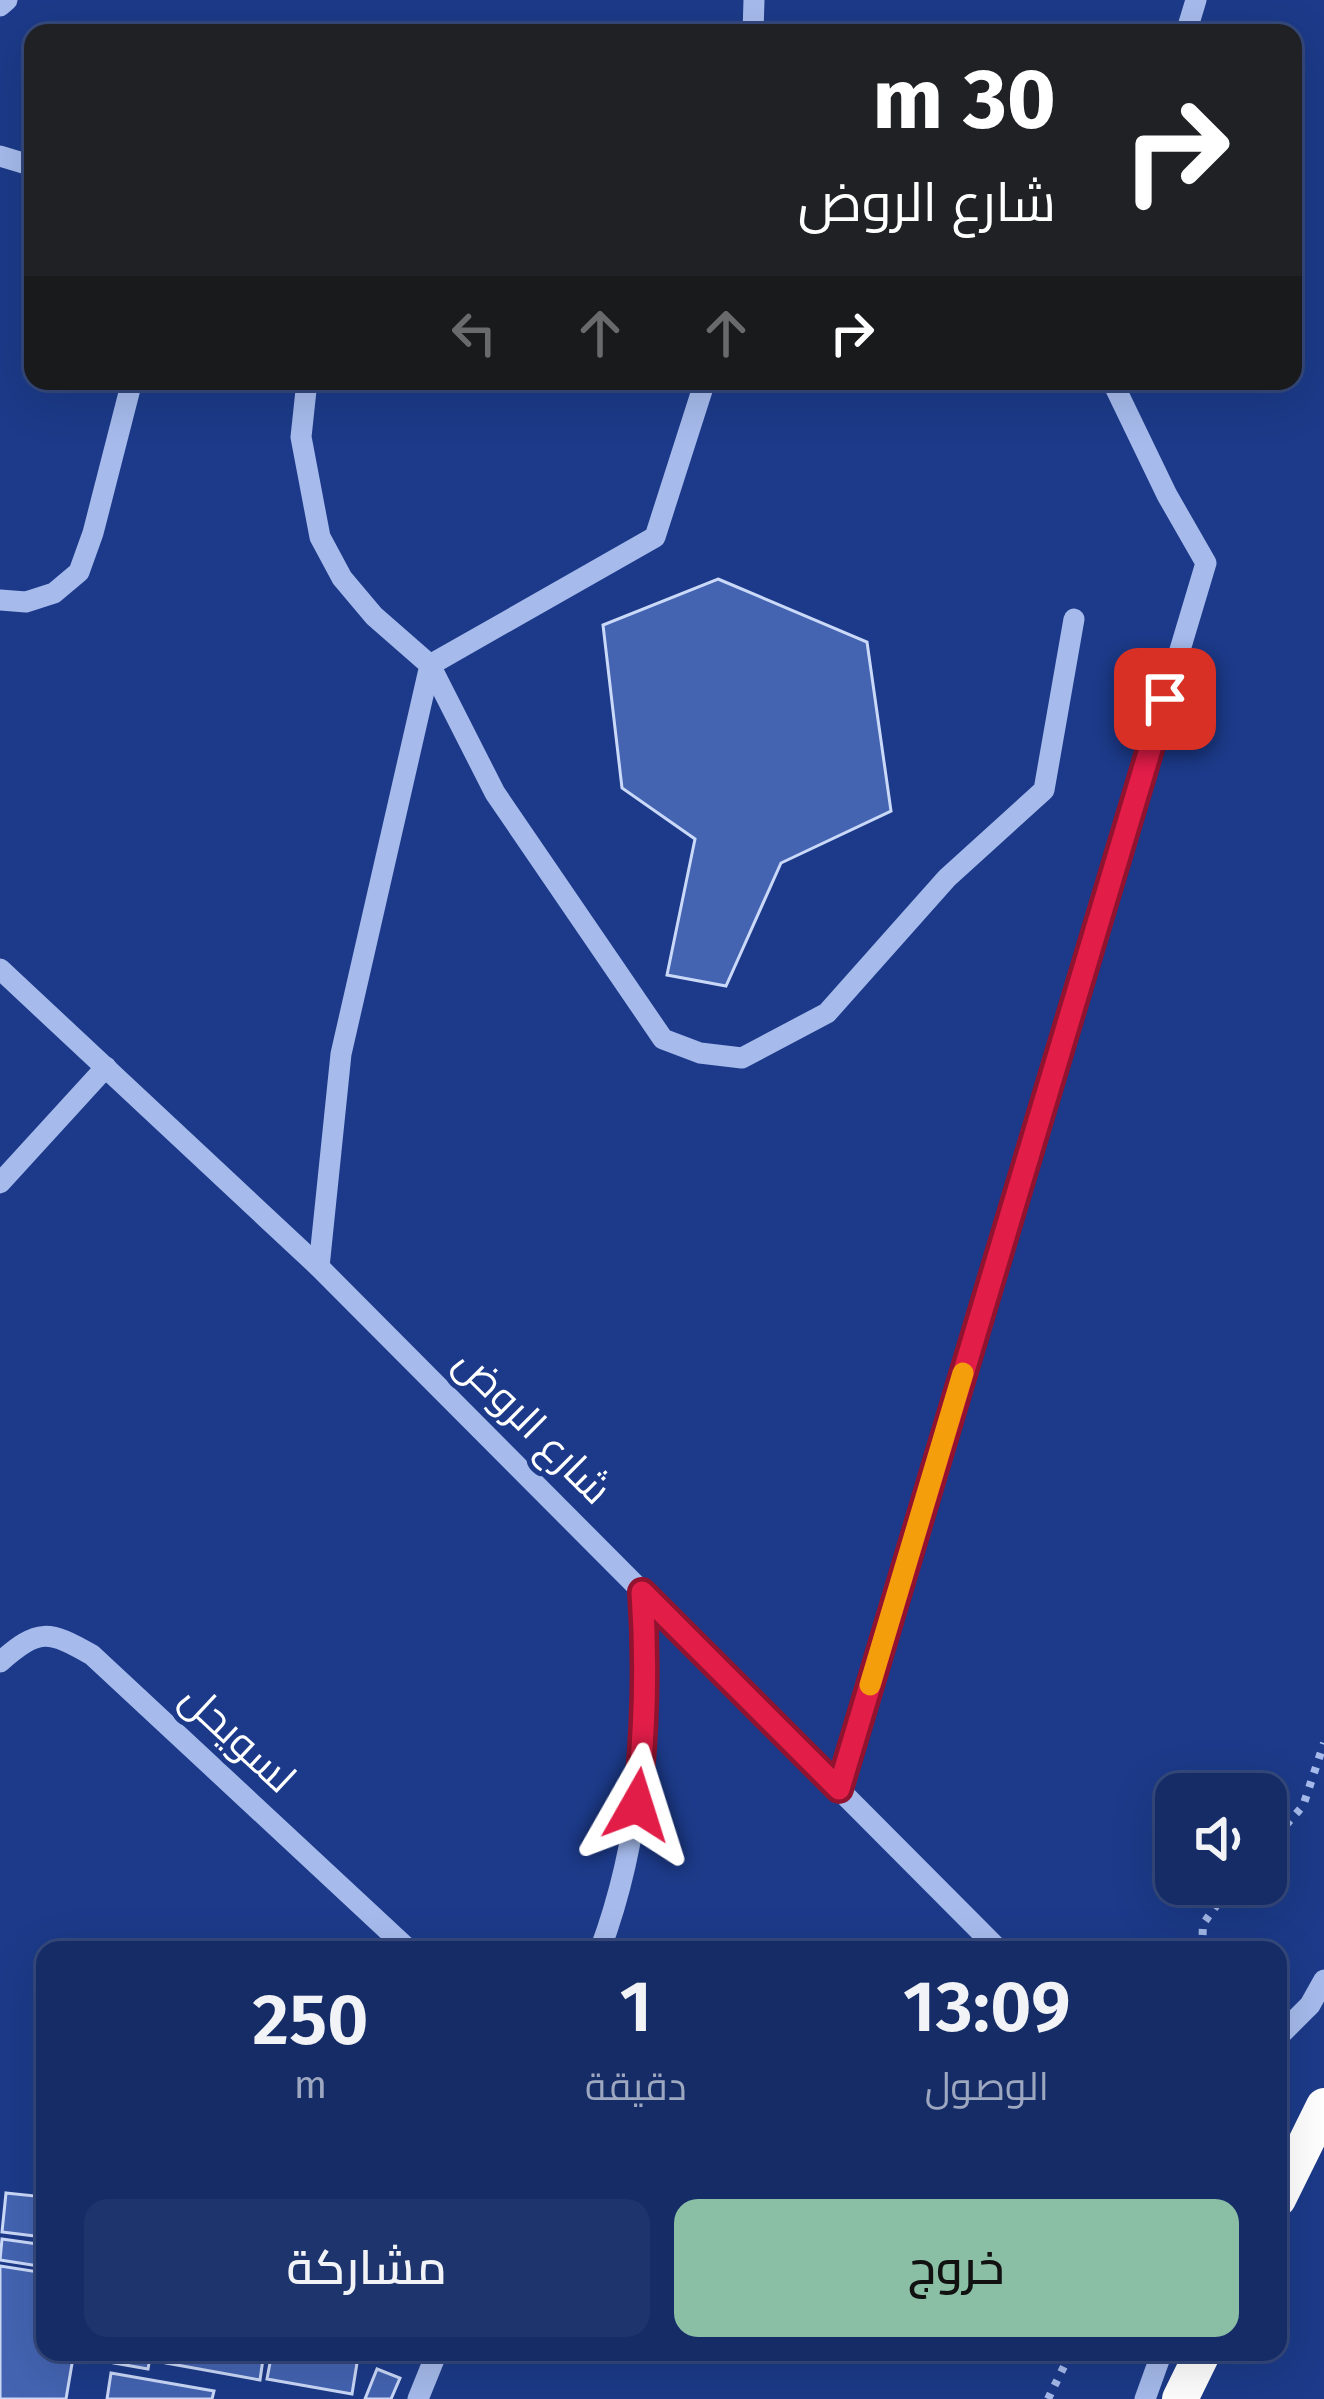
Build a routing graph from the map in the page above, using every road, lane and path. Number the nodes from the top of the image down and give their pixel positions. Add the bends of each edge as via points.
1 (7, 0) edge
2 (0, 7) edge
3 (130, 390) edge
4 (306, 390) edge
5 (702, 390) edge
6 (1116, 390) edge
7 (0, 600) edge
8 (1073, 620) dead end
9 (430, 665) junction
10 (0, 969) edge
11 (106, 1066) junction
12 (0, 1183) edge
13 (319, 1267) junction
14 (642, 1592) junction
15 (0, 1662) edge
16 (1324, 1743) edge
17 (839, 1789) junction
18 (1287, 1824) edge
19 (1217, 1905) edge
20 (399, 1941) edge
21 (603, 1941) edge
22 (990, 1941) edge
23 (1202, 1941) edge
24 (1324, 1980) edge
25 (1287, 2028) edge
26 (1324, 2106) edge
27 (1287, 2181) edge
28 (433, 2361) edge
29 (1067, 2361) edge
30 (1159, 2361) edge
31 (1199, 2361) edge
32 (418, 2399) edge
33 (1048, 2399) edge
34 (1145, 2399) edge
35 (1180, 2399) edge

1 - 2 street
3 - 7 street via 79,572 54,593
4 - 9 street via 301,436 320,537 374,616
5 - 9 street via 655,537
6 - 17 street via 1206,563
8 - 9 street via 1044,790 947,878 827,1013 742,1058 663,1039 495,793
9 - 13 street via 341,1054
10 - 11 street, شارع الروض
11 - 12 street
11 - 13 street, شارع الروض
13 - 14 street, شارع الروض
14 - 17 street, شارع الروض
14 - 21 street via 645,1734 637,1805
15 - 20 street, لسويحل via 25,1640 57,1635 92,1655
16 - 18 path via 1303,1806
17 - 22 street, شارع الروض
19 - 23 path
24 - 25 street
26 - 27 highway
28 - 32 street
29 - 33 path
30 - 34 street
31 - 35 highway

